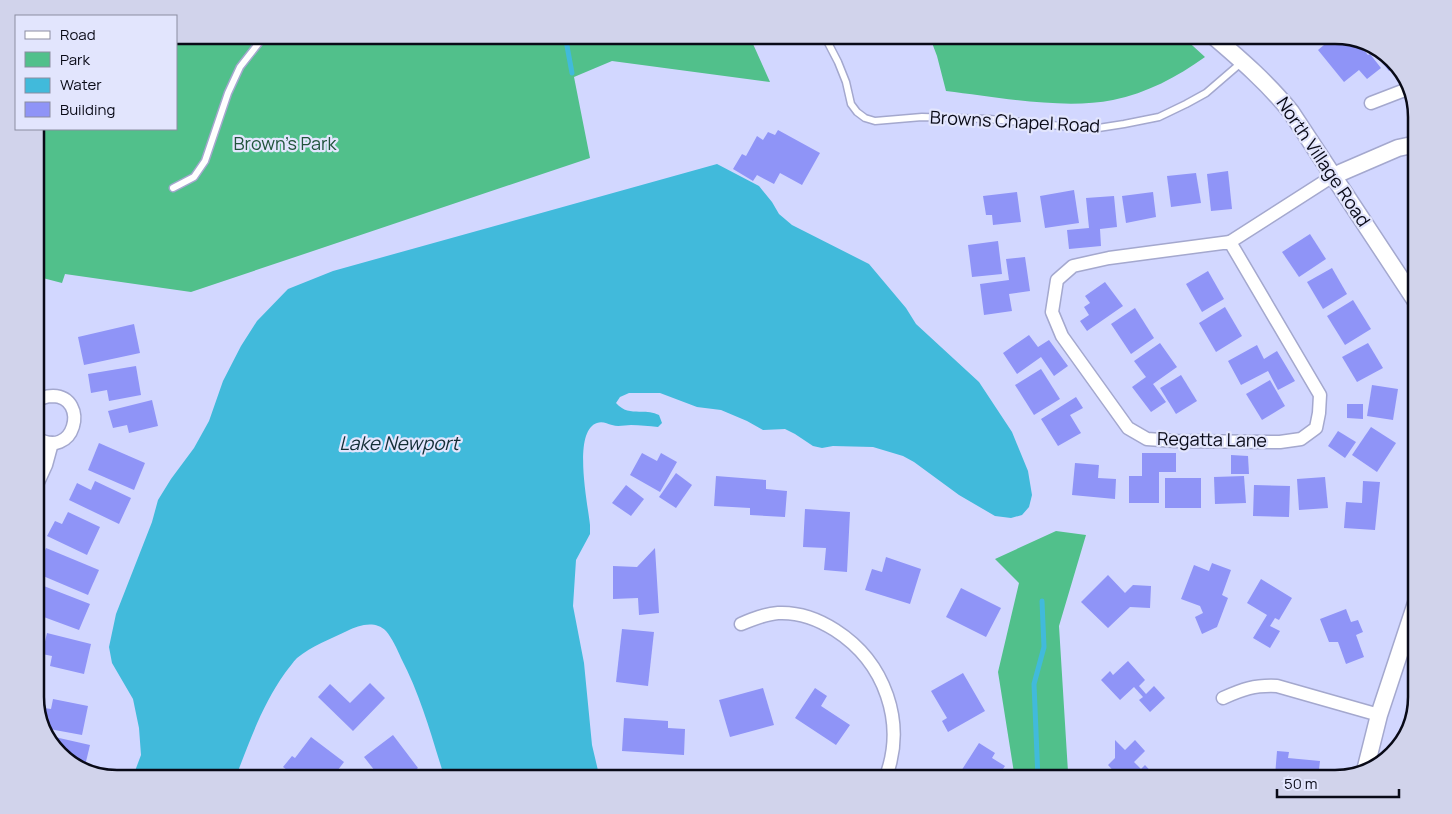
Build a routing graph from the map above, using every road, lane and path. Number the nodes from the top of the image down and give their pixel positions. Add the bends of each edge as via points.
1 (258, 44) edge
2 (829, 44) edge
3 (1223, 44) edge
4 (1243, 61) junction
5 (1404, 90) edge
6 (1371, 103) dead end
7 (1408, 146) edge
8 (1334, 176) junction
9 (173, 188) dead end
10 (1230, 242) junction
11 (1408, 288) edge
12 (44, 398) edge
13 (44, 442) edge
14 (52, 443) junction
15 (44, 469) edge
16 (741, 624) dead end
17 (1408, 627) edge
18 (1223, 698) dead end
19 (1379, 714) junction
20 (1367, 763) edge
21 (888, 770) edge

1 - 9 lane via 240,67 228,93 205,161 194,177
2 - 4 lane, Browns Chapel Road via 846,82 851,104 865,118 875,121 922,117 989,119 1092,129 1124,124 1159,116 1186,104
3 - 4 street, North Village Road
4 - 8 street, North Village Road via 1283,101
5 - 6 street
7 - 8 street
8 - 10 street, Regatta Lane
8 - 11 street, North Village Road
10 - 10 street, Regatta Lane via 1109,258 1073,266 1056,280 1052,312 1062,336 1128,428 1147,439 1280,442 1301,439 1316,428 1320,395
12 - 14 street via 56,396 64,400 71,406 75,417 74,427 68,436
13 - 14 street
14 - 15 street
16 - 21 street via 777,613 810,617 847,637 863,652 880,678 892,714 894,737
17 - 19 street
18 - 19 street via 1244,688 1277,686
19 - 20 street

